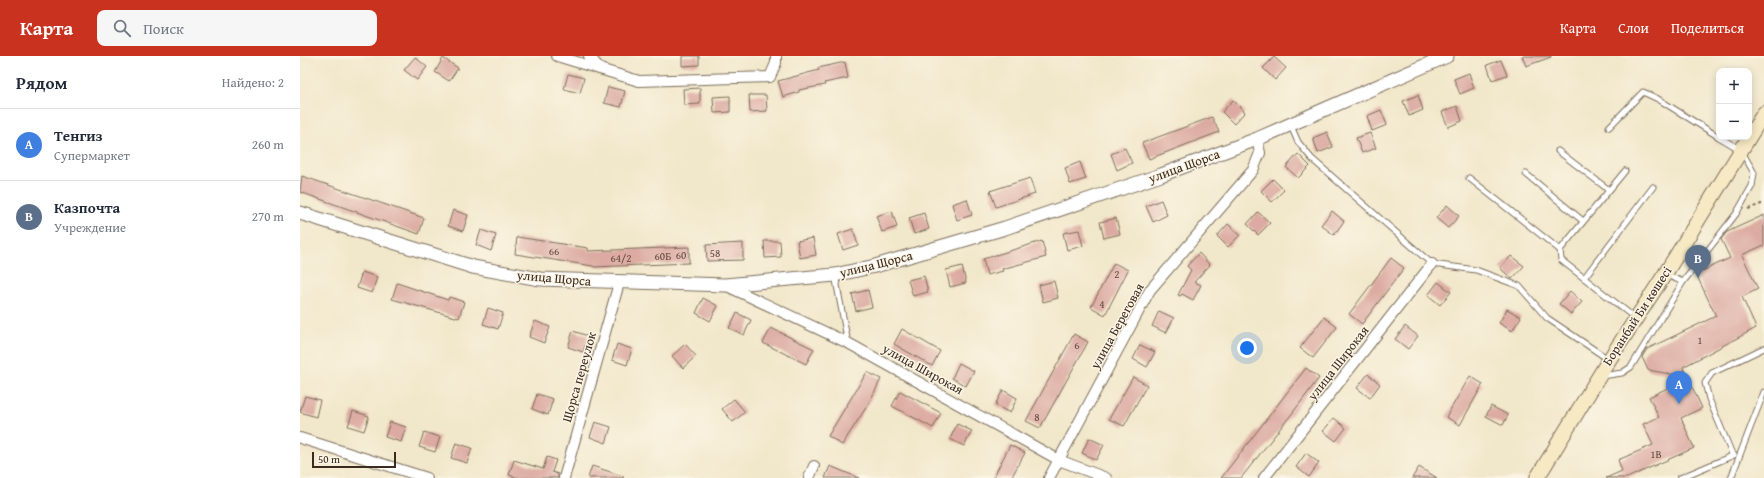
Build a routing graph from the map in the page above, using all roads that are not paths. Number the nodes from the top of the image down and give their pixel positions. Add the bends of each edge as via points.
1 (556, 56) edge
2 (590, 56) edge
3 (776, 56) edge
4 (1447, 56) edge
5 (1425, 60) edge
6 (600, 69) junction
7 (1764, 113) edge
8 (1290, 124) junction
9 (1609, 126) dead end
10 (1716, 135) edge
11 (1257, 140) junction
12 (1724, 140) edge
13 (1741, 150) junction
14 (1558, 151) dead end
15 (1625, 171) dead end
16 (1526, 174) dead end
17 (1469, 178) dead end
18 (1653, 187) dead end
19 (1609, 190) junction
20 (300, 213) edge
21 (1583, 222) junction
22 (1560, 250) junction
23 (1432, 264) junction
24 (1665, 274) junction
25 (835, 275) junction
26 (1584, 278) junction
27 (1683, 282) junction
28 (619, 283) junction
29 (725, 285) junction
30 (1636, 319) junction
31 (848, 342) junction
32 (1764, 348) edge
33 (1609, 360) junction
34 (1599, 376) junction
35 (1764, 392) edge
36 (300, 438) edge
37 (1732, 454) junction
38 (1740, 456) junction
39 (1059, 460) junction
40 (814, 466) dead end
41 (427, 478) edge
42 (564, 478) edge
43 (809, 478) edge
44 (1049, 478) edge
45 (1106, 478) edge
46 (1264, 478) edge
47 (1537, 478) edge
48 (1680, 478) edge
49 (1731, 478) edge

1 - 6 street
2 - 6 street
3 - 6 street via 770,77 639,81
4 - 5 street, улица Щорса
5 - 8 street, улица Щорса
7 - 13 main road, Боранбай Би көшесі
8 - 11 street, улица Щорса
8 - 23 lane via 1298,142 1312,159
9 - 10 lane via 1643,92 1658,98
11 - 25 street, улица Щорса via 1161,176 1005,228
11 - 39 street, улица Береговая via 1260,153 1253,170 1150,290
12 - 13 lane
13 - 24 main road, Боранбай Би көшесі
13 - 27 lane via 1754,173 1752,186 1736,214
14 - 19 lane
15 - 19 lane
16 - 21 lane
17 - 22 lane
18 - 26 lane
19 - 21 lane
20 - 28 street, улица Щорса via 473,267 540,279
21 - 22 lane
22 - 26 lane via 1561,260
23 - 33 lane via 1476,270 1518,286 1547,318
23 - 46 street, улица Широкая
24 - 27 lane
24 - 30 main road, Боранбай Би көшесі
25 - 29 street, улица Щорса
25 - 31 lane
26 - 30 lane
27 - 34 lane via 1631,366 1622,374
28 - 29 street, улица Щорса
28 - 42 street, Щорса переулок
29 - 31 street, улица Широкая
30 - 33 main road, Боранбай Би көшесі
31 - 39 street, улица Широкая
32 - 37 lane via 1712,373 1705,383
33 - 34 main road, Боранбай Би көшесі
34 - 47 main road, Боранбай Би көшесі
35 - 38 lane
36 - 41 street
37 - 38 lane
37 - 48 lane
38 - 49 lane
39 - 44 street, улица Береговая
39 - 45 street, улица Широкая
40 - 43 street

